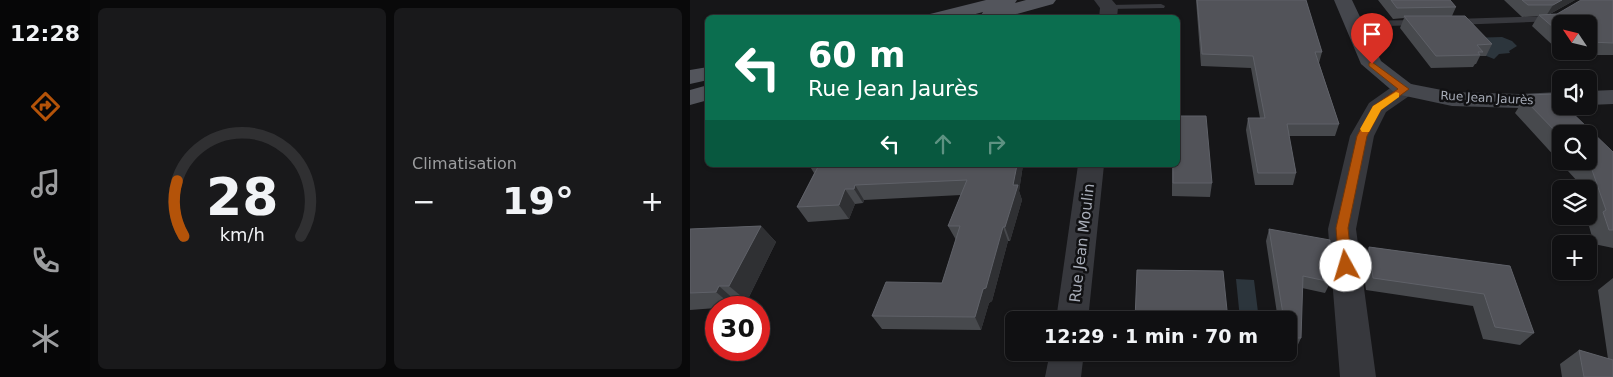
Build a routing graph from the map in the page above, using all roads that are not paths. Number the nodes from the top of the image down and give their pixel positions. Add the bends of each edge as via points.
1 (1008, 0) edge
2 (1047, 0) edge
3 (1343, 0) edge
4 (1161, 6) dead end
5 (1107, 8) edge
6 (1563, 12) edge
7 (949, 15) edge
8 (990, 15) edge
9 (1423, 23) edge
10 (1442, 23) edge
11 (1354, 24) junction
12 (705, 74) edge
13 (690, 77) edge
14 (1404, 89) junction
15 (705, 93) edge
16 (1613, 97) edge
17 (690, 98) edge
18 (1597, 98) edge
19 (1552, 99) edge
20 (1091, 167) edge
21 (1073, 311) edge
22 (1066, 361) edge
23 (1063, 377) edge
24 (1358, 377) edge

1 - 7 main road
2 - 8 main road
3 - 11 street, Rue Jean Jaurès
4 - 5 lane
6 - 10 lane via 1549,21
9 - 11 lane
11 - 14 street, Rue Jean Jaurès via 1372,64
12 - 13 main road
14 - 19 street, Rue Jean Jaurès via 1452,99
14 - 24 street via 1377,108 1362,136 1342,228
15 - 17 main road
16 - 18 street
20 - 21 street, Rue Jean Moulin
22 - 23 street

